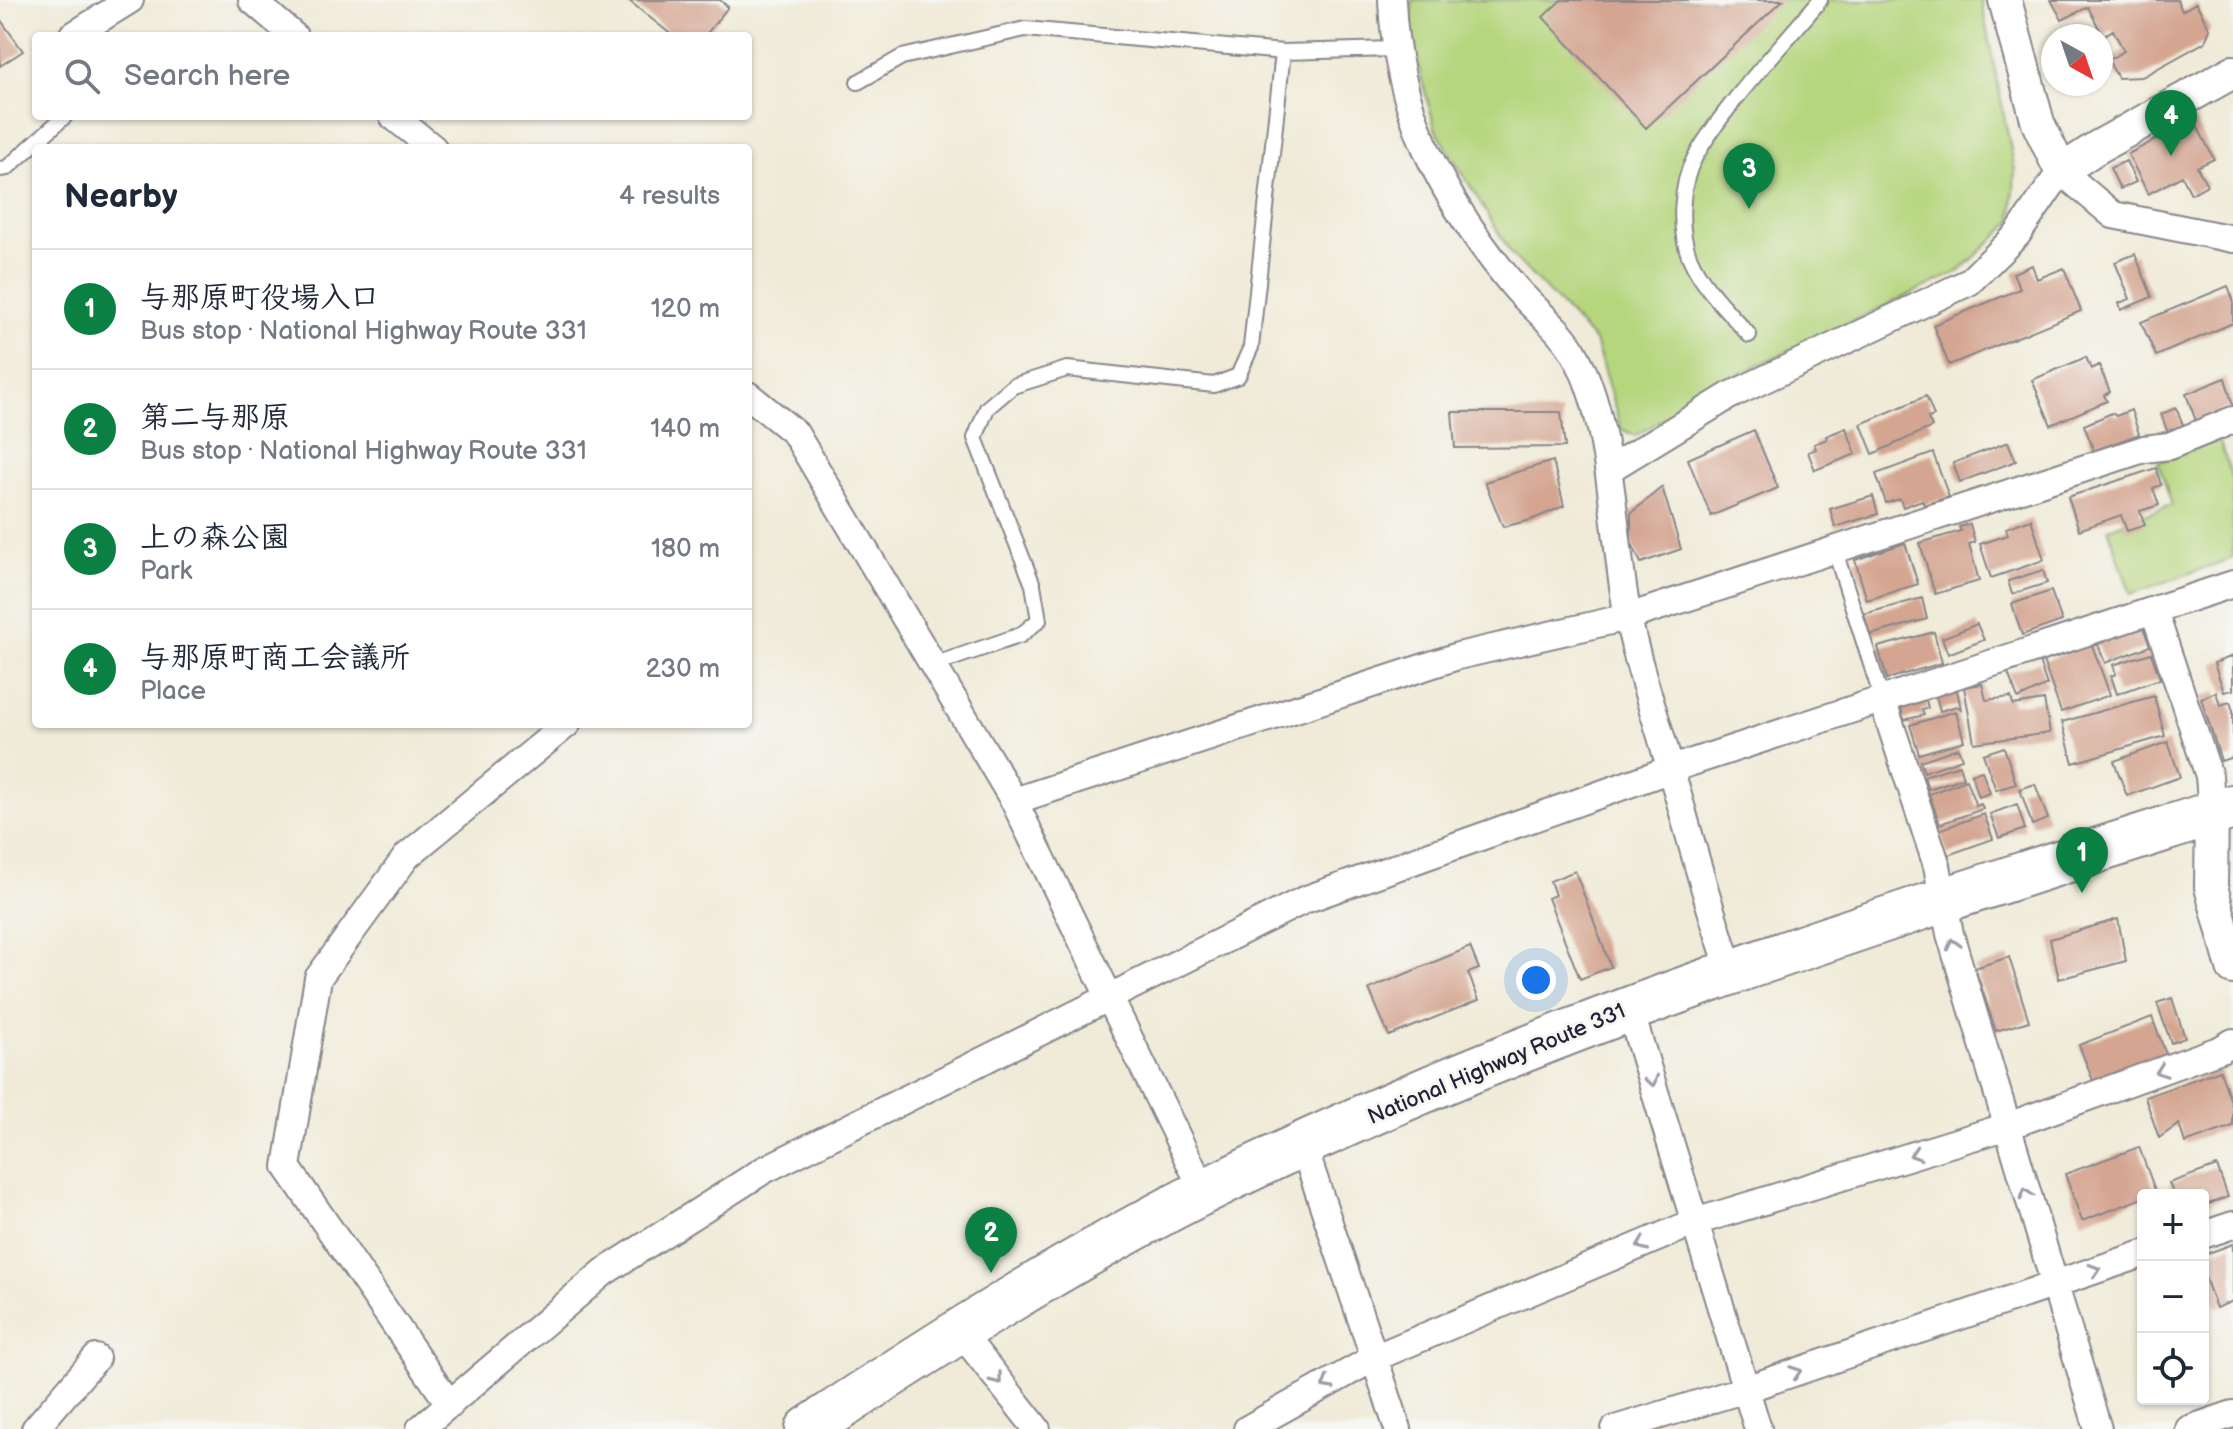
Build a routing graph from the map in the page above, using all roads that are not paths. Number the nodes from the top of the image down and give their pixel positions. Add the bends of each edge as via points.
1 (130, 0) edge
2 (252, 0) edge
3 (1392, 0) edge
4 (1820, 0) edge
5 (2005, 0) edge
6 (78, 32) edge
7 (289, 32) edge
8 (1394, 49) junction
9 (1283, 52) junction
10 (2233, 72) edge
11 (858, 82) dead end
12 (61, 120) edge
13 (398, 120) edge
14 (34, 144) edge
15 (428, 144) edge
16 (32, 146) edge
17 (0, 169) edge
18 (2061, 171) junction
19 (2233, 239) edge
20 (1749, 335) dead end
21 (752, 398) edge
22 (2233, 420) edge
23 (1608, 470) junction
24 (1834, 548) junction
25 (2233, 584) edge
26 (2154, 611) junction
27 (1628, 617) junction
28 (933, 665) junction
29 (1883, 702) junction
30 (562, 728) edge
31 (1671, 769) junction
32 (1014, 801) junction
33 (2222, 810) edge
34 (1942, 901) junction
35 (2233, 968) edge
36 (1731, 972) junction
37 (1110, 998) junction
38 (1629, 1007) junction
39 (2233, 1042) edge
40 (2005, 1127) junction
41 (1303, 1145) junction
42 (1204, 1192) junction
43 (1695, 1222) junction
44 (2233, 1225) edge
45 (2209, 1233) edge
46 (2137, 1256) edge
47 (2052, 1284) junction
48 (958, 1329) junction
49 (96, 1358) dead end
50 (1374, 1358) junction
51 (1746, 1389) junction
52 (450, 1405) junction
53 (2233, 1414) edge
54 (35, 1429) edge
55 (420, 1429) edge
56 (808, 1429) edge
57 (1037, 1429) edge
58 (1247, 1429) edge
59 (1398, 1429) edge
60 (1615, 1429) edge
61 (1758, 1429) edge
62 (2098, 1429) edge
63 (2189, 1429) edge

1 - 6 street
2 - 7 street
3 - 8 street
4 - 20 lane via 1694,159 1684,199 1682,226 1689,256 1706,288
5 - 18 street via 2038,123
8 - 9 lane
8 - 23 street via 1420,138 1444,186 1514,286 1572,350 1588,382
9 - 11 lane via 1025,29 902,57
9 - 28 lane via 1251,347 1238,376 1214,385 1067,369 1013,386 987,408 975,438 1033,585 1039,620 1021,635
10 - 18 street
12 - 14 lane
13 - 15 street
16 - 17 lane
18 - 19 street via 2113,215
18 - 23 street via 2017,235 1969,282 1729,396
21 - 28 street via 795,433
22 - 24 street via 2169,446 2144,449
23 - 27 street
24 - 27 street
24 - 29 lane
25 - 26 street
26 - 29 street
26 - 33 street
27 - 31 street
27 - 32 street via 1458,656
28 - 32 street
29 - 31 street
29 - 34 street via 1937,866
30 - 52 street via 407,856 318,978 287,1167
31 - 36 street
31 - 37 street via 1304,900
32 - 37 street
33 - 34 highway, National Highway Route 331
33 - 35 street via 2211,887
34 - 36 highway, National Highway Route 331
40 -> 34 street
36 - 38 highway, National Highway Route 331
37 - 42 street
37 - 52 street via 764,1170 604,1272
38 - 41 highway, National Highway Route 331 via 1465,1072
38 -> 43 street
39 -> 40 street
40 -> 43 street
47 -> 40 street
41 - 42 highway, National Highway Route 331
41 - 50 street
42 - 48 highway, National Highway Route 331
43 -> 50 street
43 - 51 street
44 - 45 street
47 -> 46 street
51 -> 47 street
47 - 62 street
48 - 56 highway, National Highway Route 331
48 -> 57 street
49 - 54 street
50 -> 58 street
50 - 59 street
51 - 60 street
51 - 61 street
52 - 55 street
53 - 63 street

